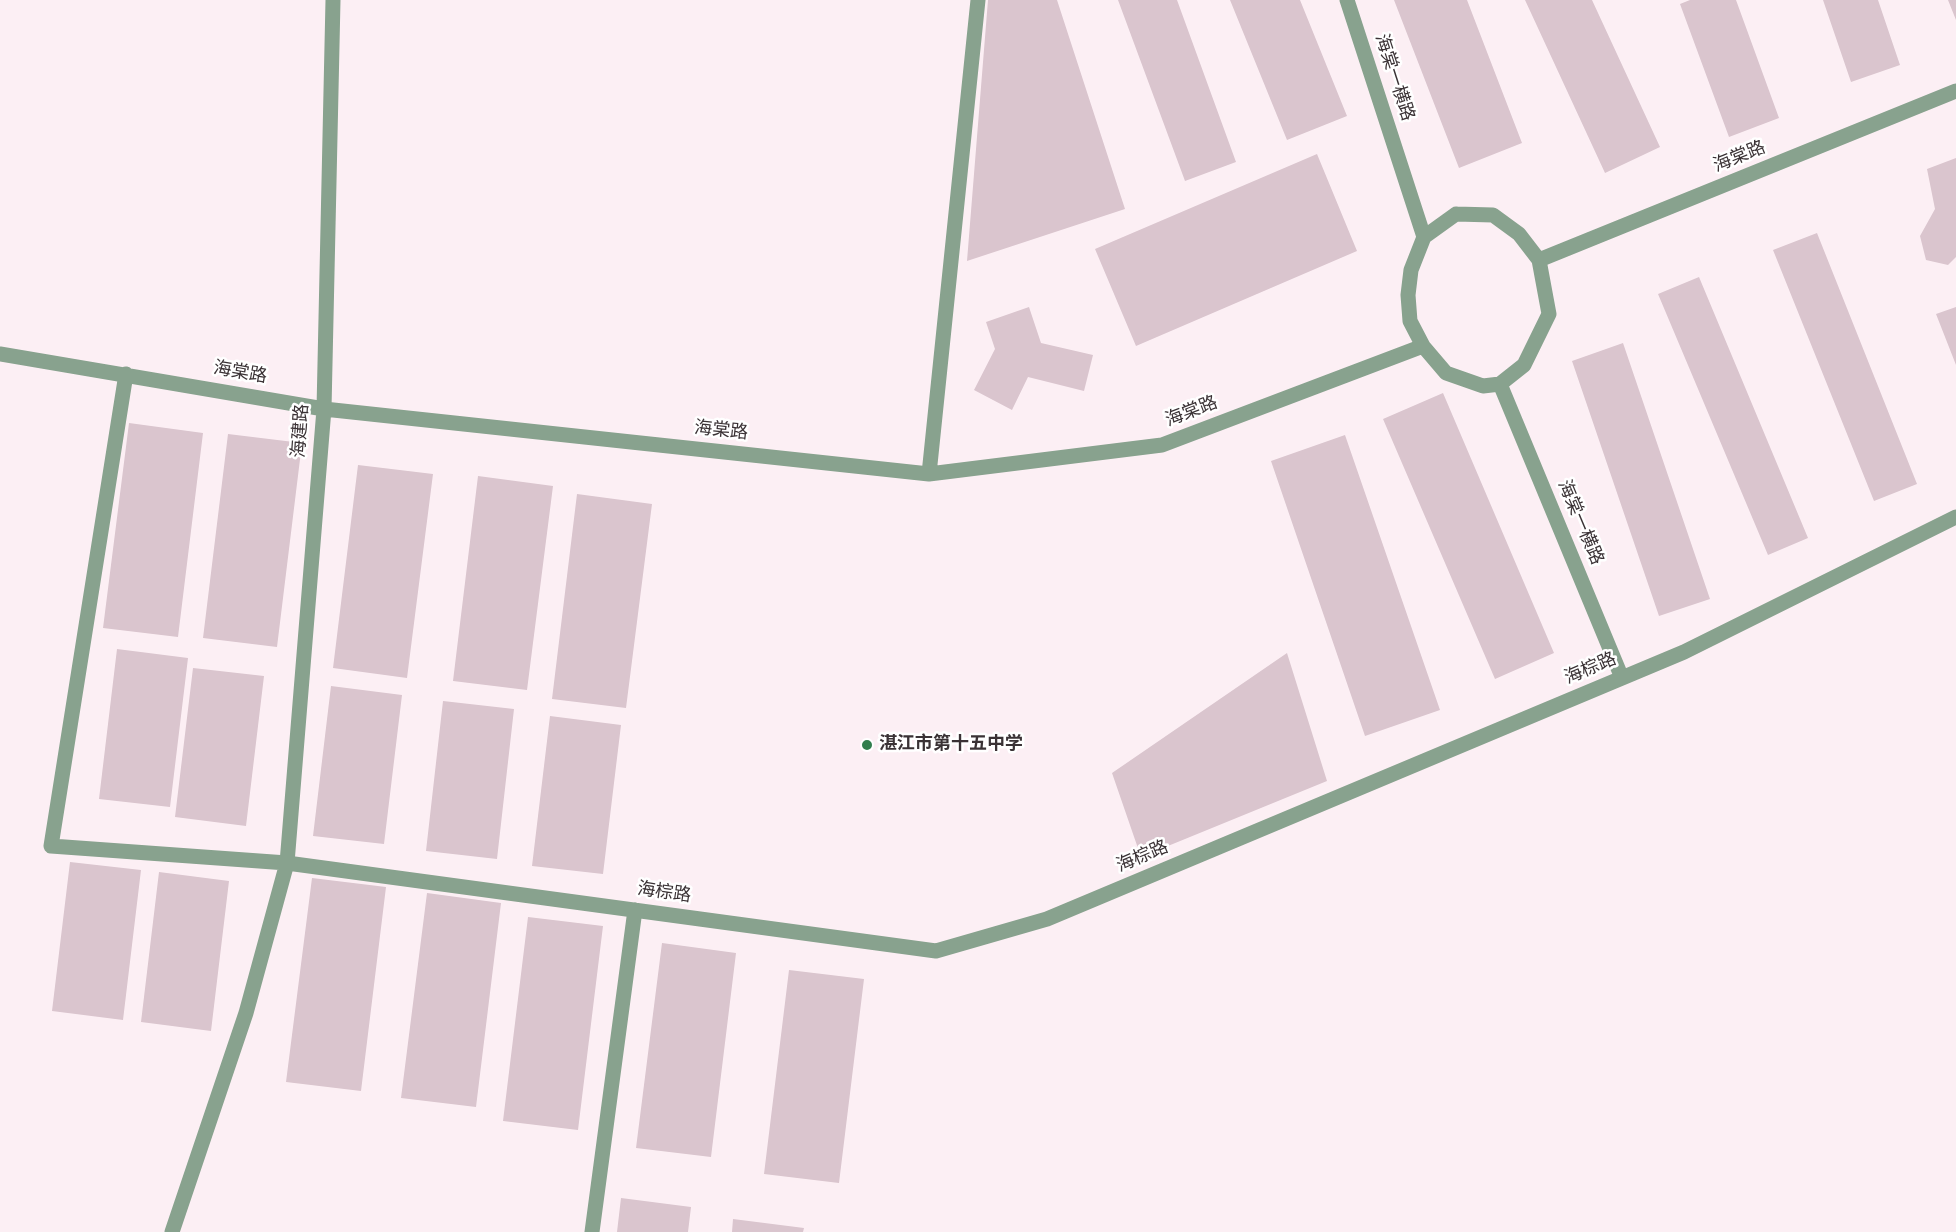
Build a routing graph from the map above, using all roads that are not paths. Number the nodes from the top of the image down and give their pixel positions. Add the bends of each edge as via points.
1 (333, 0) edge
2 (978, 0) edge
3 (1347, 0) edge
4 (1956, 91) edge
5 (1424, 237) junction
6 (1539, 260) junction
7 (1423, 346) junction
8 (0, 354) edge
9 (126, 374) junction
10 (1500, 384) junction
11 (324, 409) junction
12 (929, 474) junction
13 (1956, 517) edge
14 (1622, 678) junction
15 (287, 863) junction
16 (634, 910) junction
17 (172, 1232) edge
18 (592, 1232) edge

1 - 11 street, 海建路
2 - 12 street
3 - 5 street, 海棠一横路
4 - 6 street, 海棠路
5 - 6 street via 1456,214 1493,215 1519,234
5 - 7 street via 1411,270 1408,295 1410,321
6 - 10 street via 1549,314 1524,365
7 - 10 street via 1446,373 1483,386
7 - 12 street, 海棠路 via 1162,445
8 - 9 street, 海棠路
9 - 11 street, 海棠路
9 - 15 street, 海棕路 via 51,846
10 - 14 street, 海棠一横路
11 - 12 street, 海棠路
11 - 15 street, 海建路
13 - 14 street, 海棕路 via 1684,652
14 - 16 street, 海棕路 via 1047,919 936,951
15 - 16 street, 海棕路
15 - 17 street, 海建路 via 246,1013
16 - 18 street

